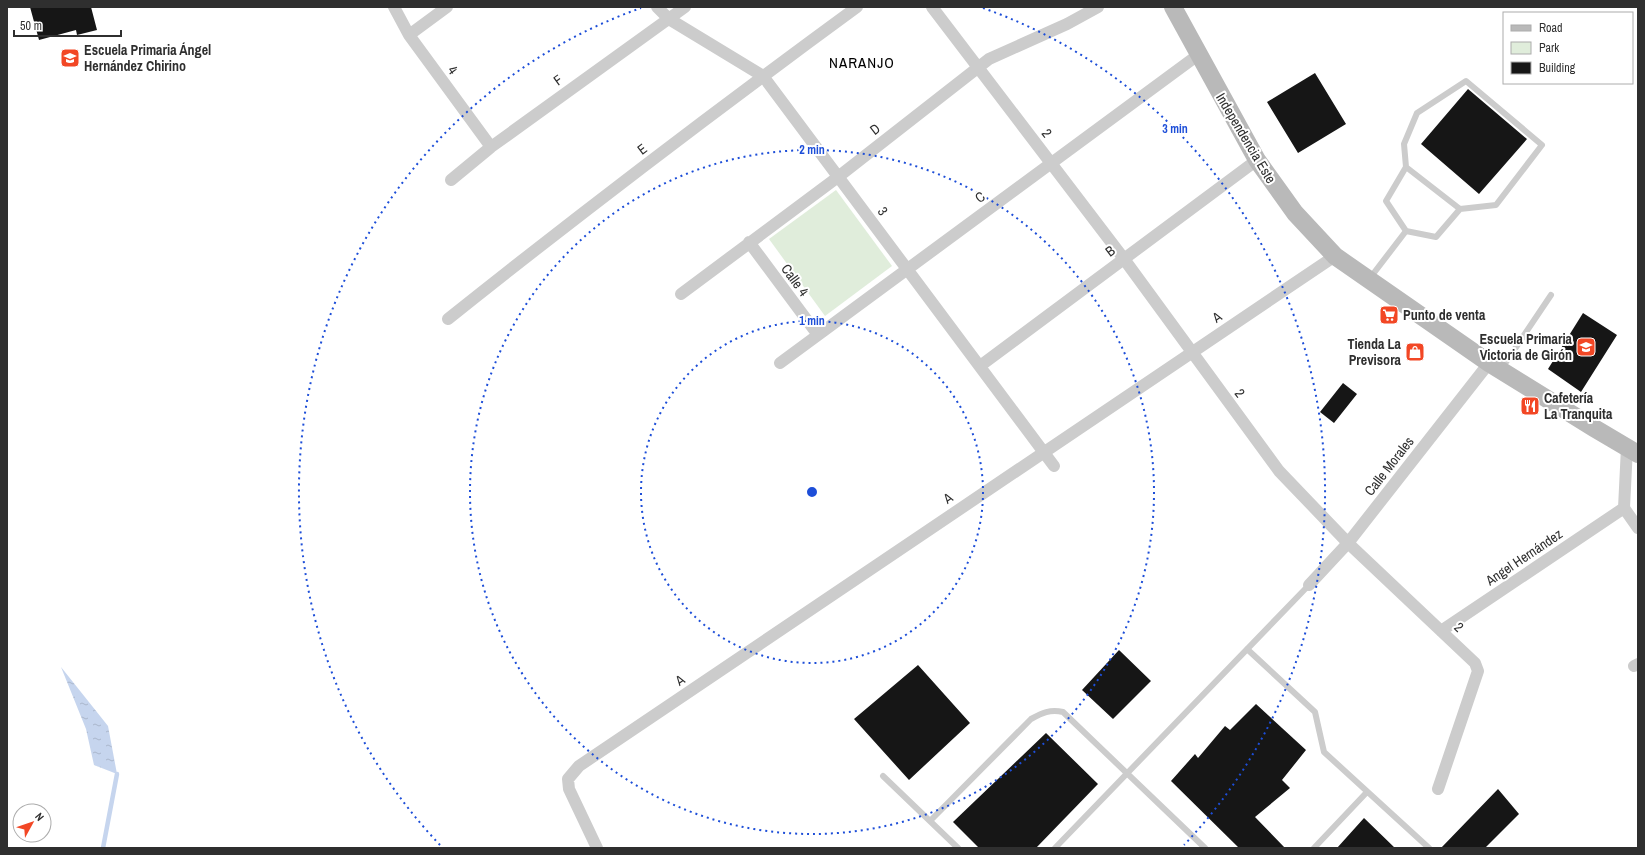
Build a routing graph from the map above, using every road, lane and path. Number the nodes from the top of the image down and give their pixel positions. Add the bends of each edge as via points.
1 (394, 7) edge
2 (446, 7) edge
3 (657, 7) edge
4 (685, 7) edge
5 (857, 7) edge
6 (932, 7) edge
7 (1098, 7) edge
8 (1173, 7) edge
9 (669, 19) junction
10 (409, 35) junction
11 (1198, 55) junction
12 (978, 68) junction
13 (763, 76) junction
14 (491, 147) junction
15 (1257, 160) junction
16 (1051, 163) junction
17 (1406, 167) junction
18 (838, 177) junction
19 (450, 180) dead end
20 (1460, 209) junction
21 (1406, 231) junction
22 (749, 242) junction
23 (1335, 256) junction
24 (1124, 259) junction
25 (907, 269) junction
26 (1369, 280) junction
27 (681, 294) dead end
28 (1551, 295) dead end
29 (448, 319) dead end
30 (818, 335) junction
31 (1191, 352) junction
32 (780, 363) dead end
33 (980, 366) junction
34 (1495, 366) junction
35 (1043, 451) junction
36 (1632, 451) edge
37 (1054, 466) dead end
38 (1624, 508) junction
39 (1638, 528) edge
40 (1348, 543) junction
41 (1310, 585) joint
42 (1441, 631) junction
43 (1247, 649) junction
44 (1127, 773) junction
45 (883, 776) dead end
46 (1438, 789) dead end
47 (1367, 792) junction
48 (930, 821) junction
49 (597, 848) edge
50 (958, 848) edge
51 (1055, 848) edge
52 (1205, 848) edge
53 (1314, 848) edge
54 (1429, 848) edge

1 - 10 street, 4
2 - 10 street
3 - 9 street, 3
4 - 9 street, F
5 - 13 street, E
6 - 12 street, 2
7 - 12 street, D via 989,59
8 - 11 main road, Independencia Este
9 - 13 street, 3
9 - 14 street, F
10 - 14 street, 4
11 - 15 main road, Independencia Este
11 - 16 street, C
12 - 16 street, 2
12 - 18 street, D
13 - 18 street, 3
13 - 29 street, E via 557,232
14 - 19 street, F
15 - 23 main road, Independencia Este via 1295,213
15 - 24 street, B
16 - 24 street, 2
16 - 25 street, C
17 - 20 lane
17 - 20 lane via 1404,144 1417,113 1466,81 1542,145 1496,205
17 - 21 lane via 1386,201
18 - 22 street, D
18 - 25 street, 3
20 - 21 lane via 1436,237
21 - 26 lane
22 - 27 street, D
22 - 30 street, Calle 4
23 - 26 main road, Independencia Este
23 - 31 street, A
24 - 31 street, 2
24 - 33 street, B
25 - 30 street, C
25 - 33 street, 3
26 - 34 main road, Independencia Este
28 - 34 lane
30 - 32 street, C
31 - 35 street, A
31 - 40 street, 2 via 1279,471
33 - 35 street, 3
34 - 36 main road, Independencia Este
34 - 40 street, Calle Morales
35 - 37 street, 3
35 - 49 street, A via 579,766 568,779 569,790
36 - 38 street
38 - 39 street
38 - 42 street, Angel Hernández
40 - 41 street, Calle Morales
40 - 42 street, 2
41 - 43 lane
42 - 46 street, 2 via 1475,662 1478,671
43 - 44 lane
43 - 47 lane via 1315,712 1324,752
44 - 48 lane via 1063,712 1044,711 1031,719
44 - 51 lane
44 - 52 lane
45 - 48 lane
47 - 53 lane
47 - 54 lane
48 - 50 lane

